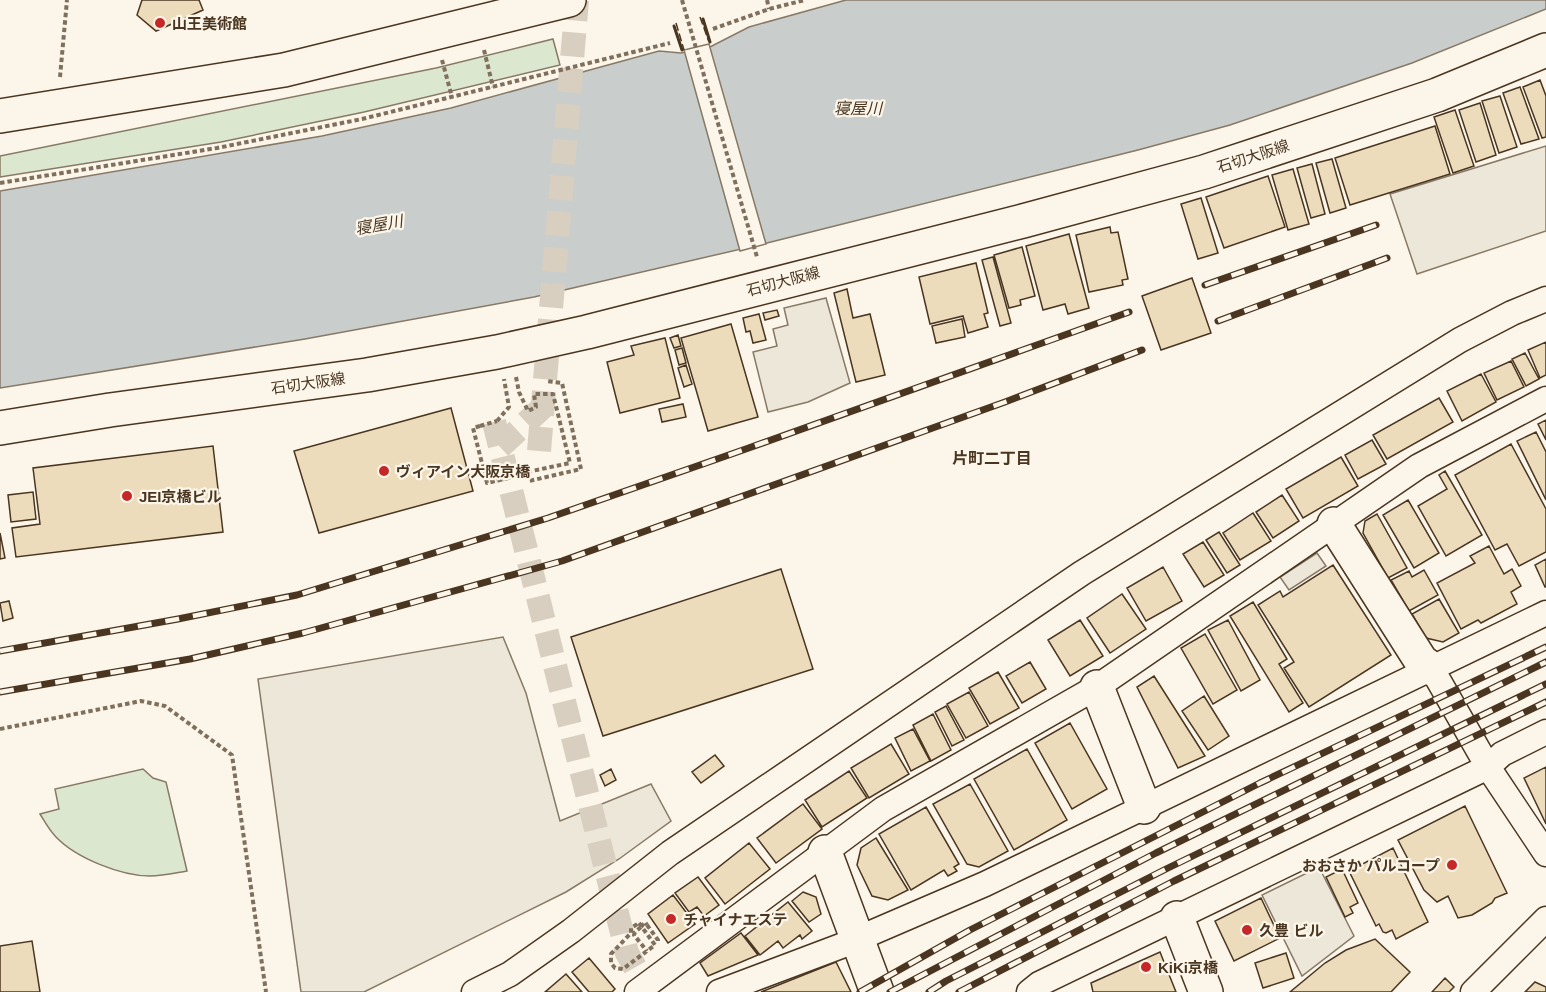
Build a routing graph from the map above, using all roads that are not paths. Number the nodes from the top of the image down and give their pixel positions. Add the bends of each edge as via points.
1 (569, 0) edge
2 (1546, 50) edge
3 (0, 116) edge
4 (1546, 299) edge
5 (1546, 399) edge
6 (0, 428) edge
7 (1334, 524) junction
8 (1546, 613) edge
9 (1432, 669) junction
10 (1097, 687) junction
11 (1546, 732) edge
12 (1488, 767) junction
13 (1144, 807) junction
14 (825, 852) junction
15 (1546, 854) edge
16 (1177, 918) junction
17 (1546, 919) edge
18 (858, 939) junction
19 (474, 992) edge
20 (637, 992) edge
21 (719, 992) edge
22 (878, 992) edge
23 (1029, 992) edge
24 (1206, 992) edge
25 (1473, 992) edge

1 - 3 main road via 284,70
2 - 6 main road, 石切大阪線 via 1437,94 1204,172 587,332 367,375
4 - 19 street via 1460,340 1082,573 670,853 510,974
5 - 7 street via 1419,466
7 - 9 main road via 1421,661
7 - 10 street
8 - 9 street
9 - 12 street
9 - 13 street
10 - 13 main road
10 - 14 street via 883,809
11 - 12 street via 1502,754
12 - 15 street
12 - 16 street
13 - 18 street via 985,884
14 - 18 main road
14 - 20 street
16 - 23 street
16 - 24 main road
17 - 25 street
18 - 21 street
18 - 22 main road

